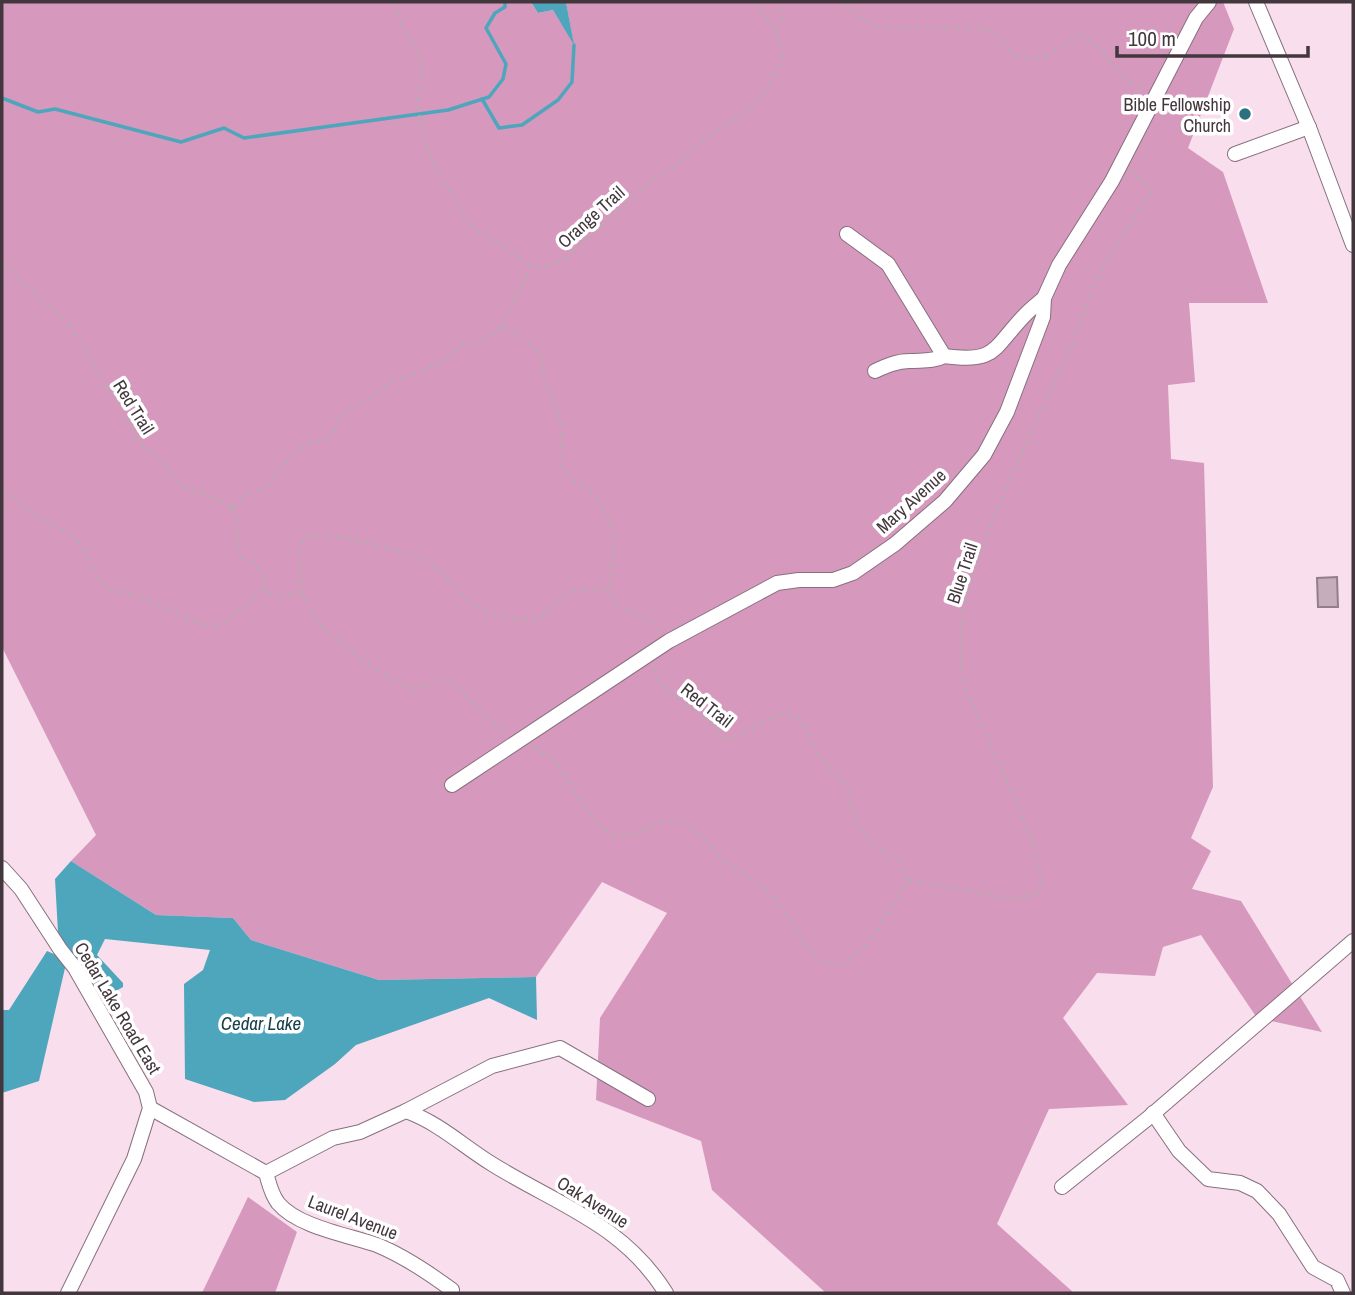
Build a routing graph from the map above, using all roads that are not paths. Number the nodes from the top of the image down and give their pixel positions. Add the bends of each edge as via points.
1 (1209, 2) edge
2 (1256, 2) edge
3 (1309, 127) junction
4 (1235, 154) dead end
5 (847, 234) dead end
6 (1353, 245) edge
7 (1044, 298) junction
8 (944, 356) junction
9 (875, 371) dead end
10 (452, 785) dead end
11 (2, 868) edge
12 (1353, 941) edge
13 (648, 1099) dead end
14 (150, 1108) junction
15 (407, 1111) junction
16 (1153, 1113) junction
17 (261, 1170) junction
18 (1062, 1187) dead end
19 (1340, 1287) edge
20 (452, 1290) dead end
21 (68, 1293) edge
22 (666, 1293) edge

1 - 7 street, Mary Avenue via 1196,18 1124,158
2 - 3 street
3 - 4 street
3 - 6 street
5 - 8 street via 888,264
7 - 8 street via 986,356
7 - 10 street, Mary Avenue via 1043,317 1007,412 984,455 945,501 895,544 853,573 833,580 777,583 658,648
8 - 9 street via 906,360
11 - 14 street, Cedar Lake Road East via 75,968 146,1092
12 - 16 street
13 - 15 street via 560,1048 492,1066
14 - 17 street
14 - 21 street via 134,1158
15 - 17 street
15 - 22 street, Oak Avenue via 429,1119 486,1160 613,1233 651,1269
16 - 18 street
16 - 19 street via 1179,1151 1208,1179 1240,1183 1256,1191 1279,1213 1313,1267
17 - 20 street, Laurel Avenue via 280,1205 293,1214 378,1246

